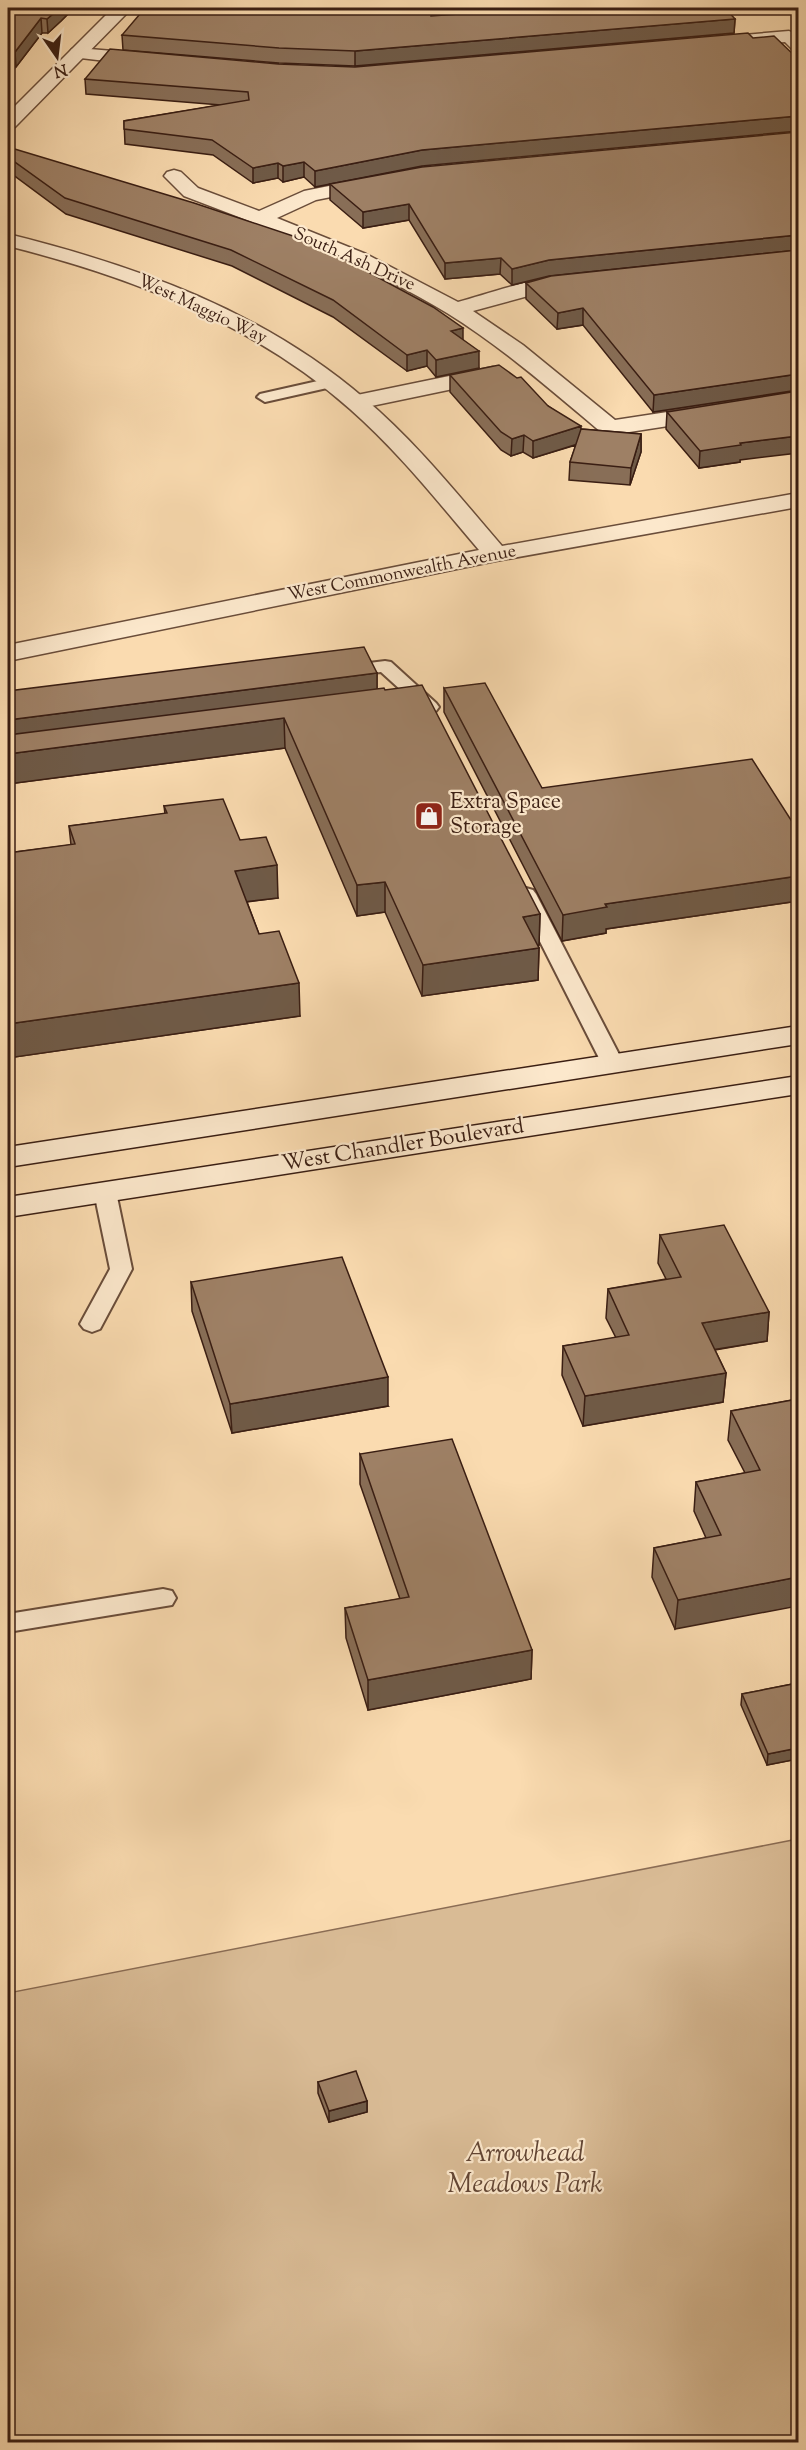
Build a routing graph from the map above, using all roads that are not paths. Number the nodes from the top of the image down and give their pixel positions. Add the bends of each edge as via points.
1 (123, 8) edge
2 (794, 41) edge
3 (718, 42) edge
4 (78, 53) junction
5 (164, 61) edge
6 (8, 123) edge
7 (174, 176) dead end
8 (389, 180) edge
9 (259, 218) junction
10 (8, 240) edge
11 (585, 280) edge
12 (455, 309) junction
13 (534, 365) junction
14 (331, 383) junction
15 (265, 397) dead end
16 (798, 399) edge
17 (357, 402) junction
18 (798, 500) edge
19 (496, 554) junction
20 (8, 653) edge
21 (326, 673) edge
22 (428, 704) junction
23 (405, 707) edge
24 (439, 725) edge
25 (516, 874) edge
26 (798, 1035) edge
27 (613, 1064) junction
28 (798, 1085) edge
29 (8, 1157) edge
30 (105, 1192) junction
31 (8, 1207) edge
32 (92, 1324) dead end
33 (163, 1598) dead end
34 (8, 1623) edge

1 - 4 street
2 - 3 street
4 - 5 street
4 - 6 street
7 - 9 street, South Ash Drive via 191,192
8 - 9 street via 311,195
9 - 12 street, South Ash Drive via 390,272
10 - 14 street, West Maggio Way via 103,267 171,292 246,327
11 - 12 street via 549,284
12 - 13 street, South Ash Drive
13 - 16 street, South Ash Drive via 610,428
13 - 17 street
14 - 15 lane
14 - 17 street, West Maggio Way
17 - 19 street, West Maggio Way via 440,488
18 - 19 street, West Commonwealth Avenue
19 - 20 street, West Commonwealth Avenue
21 - 22 lane via 385,666
22 - 23 lane
22 - 24 lane
25 - 27 lane
26 - 27 street
27 - 29 street
28 - 30 street, West Chandler Boulevard
30 - 31 street, West Chandler Boulevard
30 - 32 lane via 121,1269
33 - 34 lane

